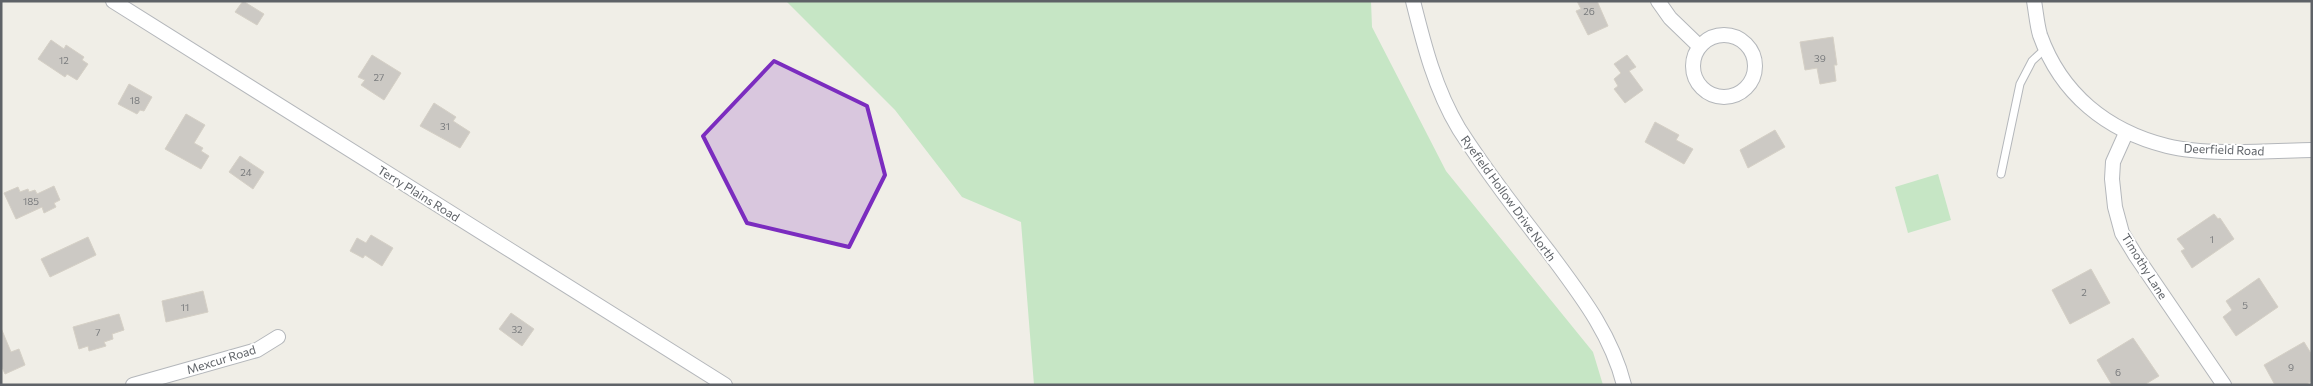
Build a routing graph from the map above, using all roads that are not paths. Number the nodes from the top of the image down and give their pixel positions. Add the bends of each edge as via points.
1 (112, 1) edge
2 (1413, 1) edge
3 (1658, 1) edge
4 (2034, 1) edge
5 (1699, 46) junction
6 (2046, 47) junction
7 (2126, 133) junction
8 (2312, 150) edge
9 (2001, 174) dead end
10 (278, 336) dead end
11 (133, 385) edge
12 (725, 385) edge
13 (1624, 385) edge
14 (2224, 385) edge

1 - 12 street, Terry Plains Road
2 - 13 street, Ryefield Hollow Drive North via 1430,69 1458,127 1494,181 1583,298 1605,334
3 - 5 street via 1670,18
4 - 6 street, Deerfield Road via 2040,34
5 - 5 street via 1692,66 1697,80 1707,92 1727,97 1745,89 1752,81 1755,60 1748,47 1736,37 1716,36
6 - 7 street, Deerfield Road via 2059,74 2083,102 2102,119
6 - 9 lane via 2032,61 2020,84
7 - 8 street, Deerfield Road via 2168,147 2200,151
7 - 14 street, Timothy Lane via 2113,162 2112,179 2122,233
10 - 11 street, Mexcur Road via 257,350

